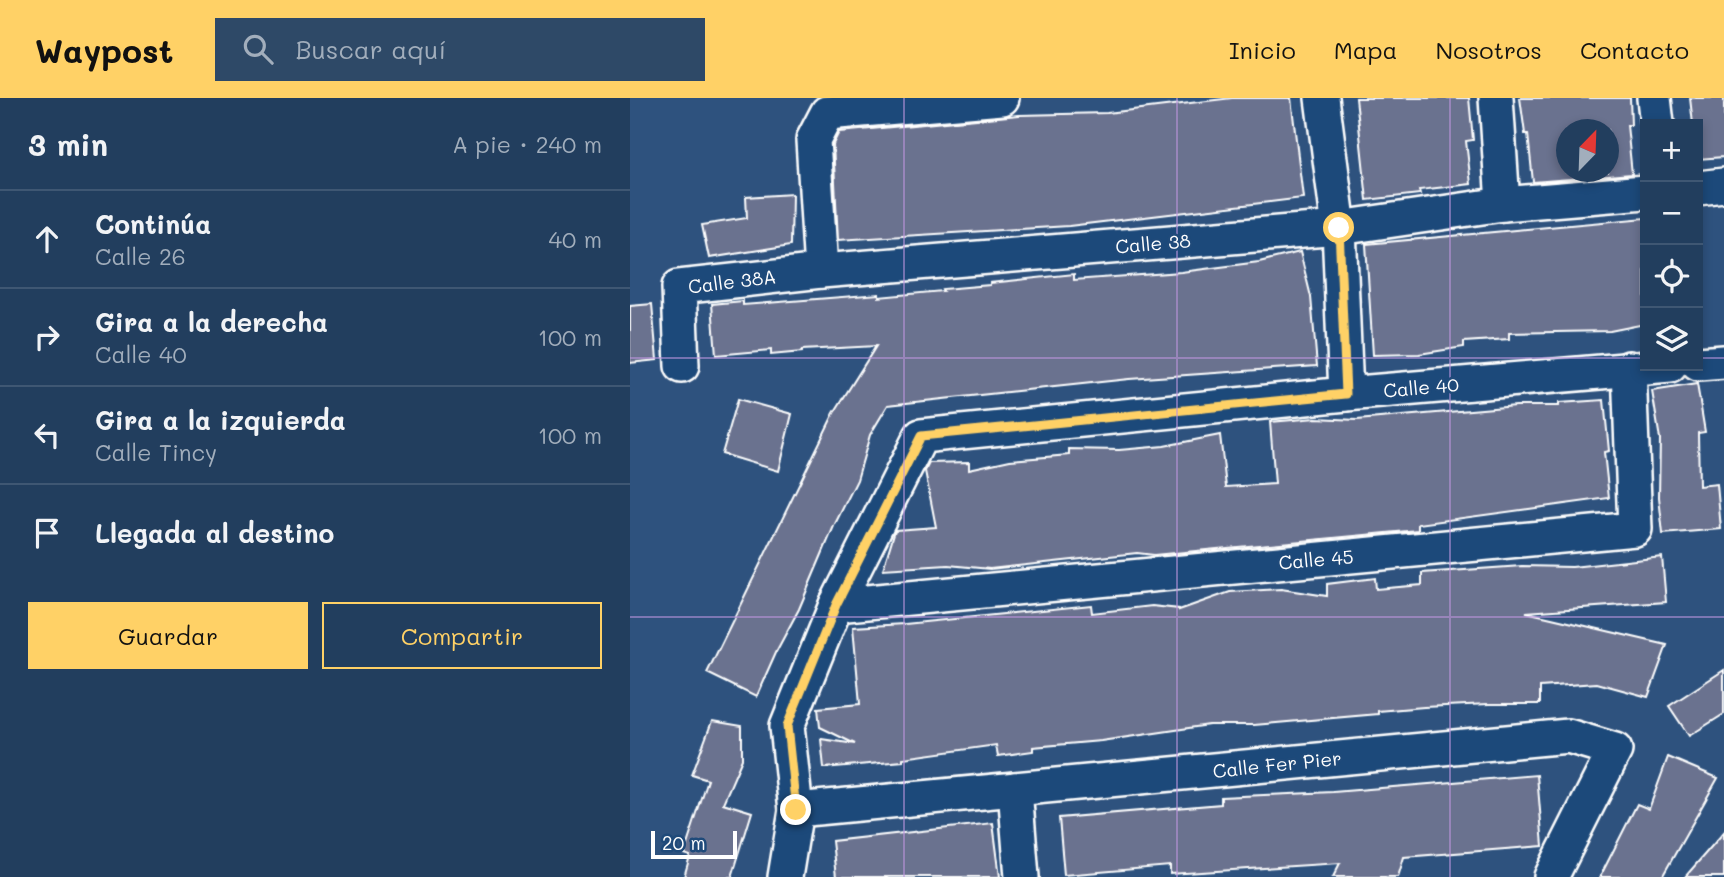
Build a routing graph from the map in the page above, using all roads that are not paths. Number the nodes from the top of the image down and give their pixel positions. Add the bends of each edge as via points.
1 (1002, 98) edge
2 (1322, 98) edge
3 (1496, 98) edge
4 (1654, 98) edge
5 (1656, 119) edge
6 (1724, 186) edge
7 (1703, 188) edge
8 (1640, 192) edge
9 (1503, 204) junction
10 (1339, 228) junction
11 (821, 271) junction
12 (1724, 362) edge
13 (1703, 364) edge
14 (682, 366) dead end
15 (1640, 367) edge
16 (1629, 368) junction
17 (1346, 394) junction
18 (836, 605) junction
19 (1015, 789) junction
20 (796, 810) junction
21 (785, 877) edge
22 (1022, 877) edge
23 (1550, 877) edge

1 - 11 street via 827,113 813,139
2 - 10 street
3 - 9 street
4 - 5 street
6 - 7 street
8 - 9 street, Calle 38
9 - 10 street, Calle 38
10 - 11 street, Calle 38
10 - 17 street
11 - 14 street, Calle 38A via 679,287
12 - 13 street
15 - 16 street, Calle 40
16 - 17 street, Calle 40
16 - 18 street, Calle 45 via 1636,529
17 - 18 street, Calle 40 via 921,436
18 - 20 street via 787,726
19 - 20 street, Calle Fer Pier
19 - 22 street
19 - 23 street, Calle Fer Pier via 1569,736 1615,750
20 - 21 street

